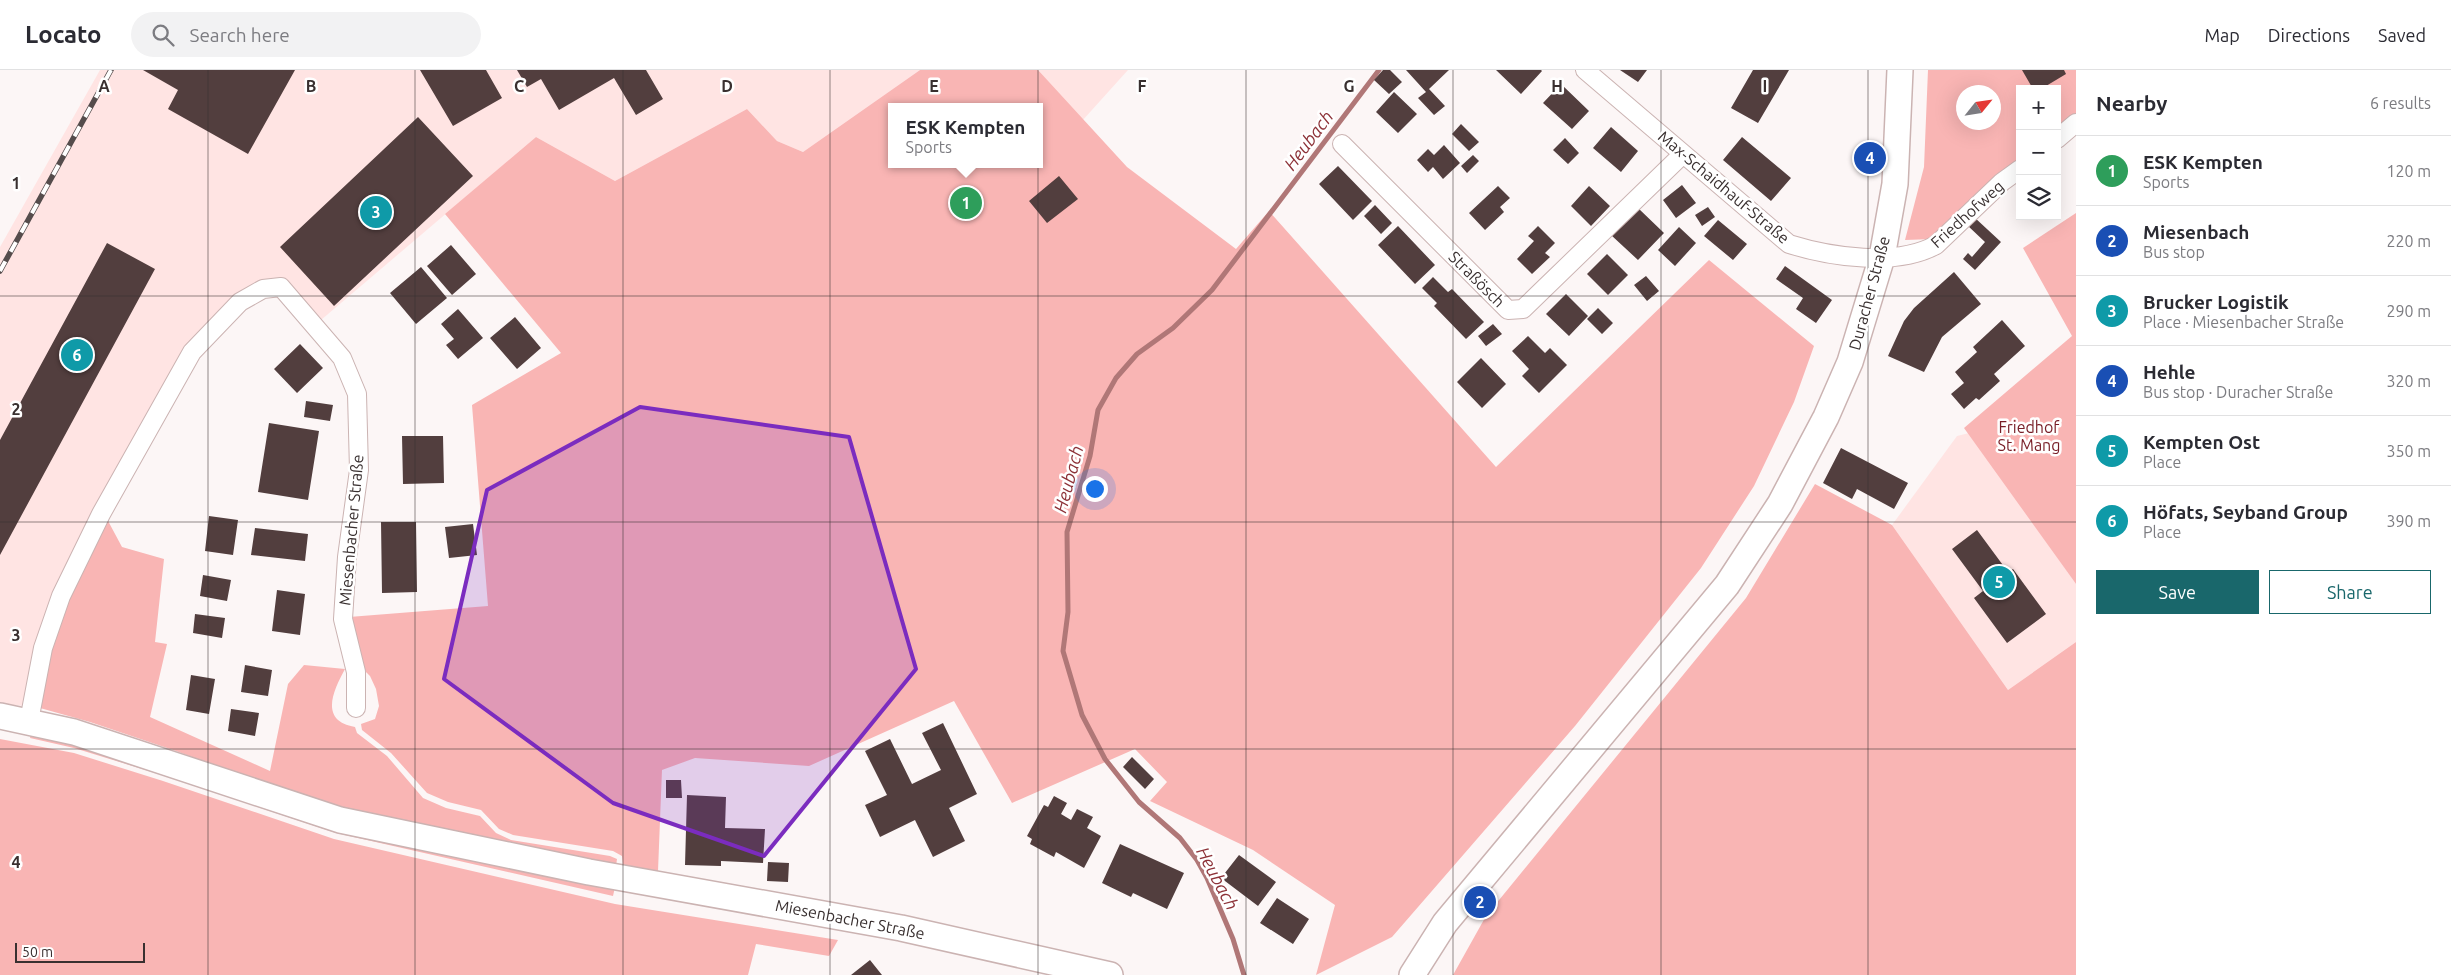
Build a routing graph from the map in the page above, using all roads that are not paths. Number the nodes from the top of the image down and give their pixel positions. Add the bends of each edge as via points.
1 (1585, 70) edge
2 (1900, 70) edge
3 (2076, 123) edge
4 (2061, 136) edge
5 (1342, 144) dead end
6 (1684, 154) junction
7 (2016, 172) edge
8 (1884, 249) junction
9 (356, 708) dead end
10 (0, 716) edge
11 (29, 721) junction
12 (1110, 975) edge
13 (1412, 975) edge

1 - 6 street, Max-Schaidhauf-Straße
2 - 8 street, Duracher Straße via 1893,195
3 - 4 street
5 - 6 street, Straßösch via 1508,310 1522,308
6 - 8 street, Max-Schaidhauf-Straße via 1789,244 1850,257
7 - 8 street, Friedhofweg via 1936,246 1914,254
8 - 13 street, Duracher Straße via 1848,367 1826,417 1780,504 1728,585 1463,900
9 - 11 street, Miesenbacher Straße via 356,672 343,620 349,539 359,470 357,394 342,358 281,287 263,289 240,302 192,352 102,514 61,596 43,648
10 - 11 street, Miesenbacher Straße
11 - 12 street, Miesenbacher Straße via 83,734 340,820 589,872 902,928

